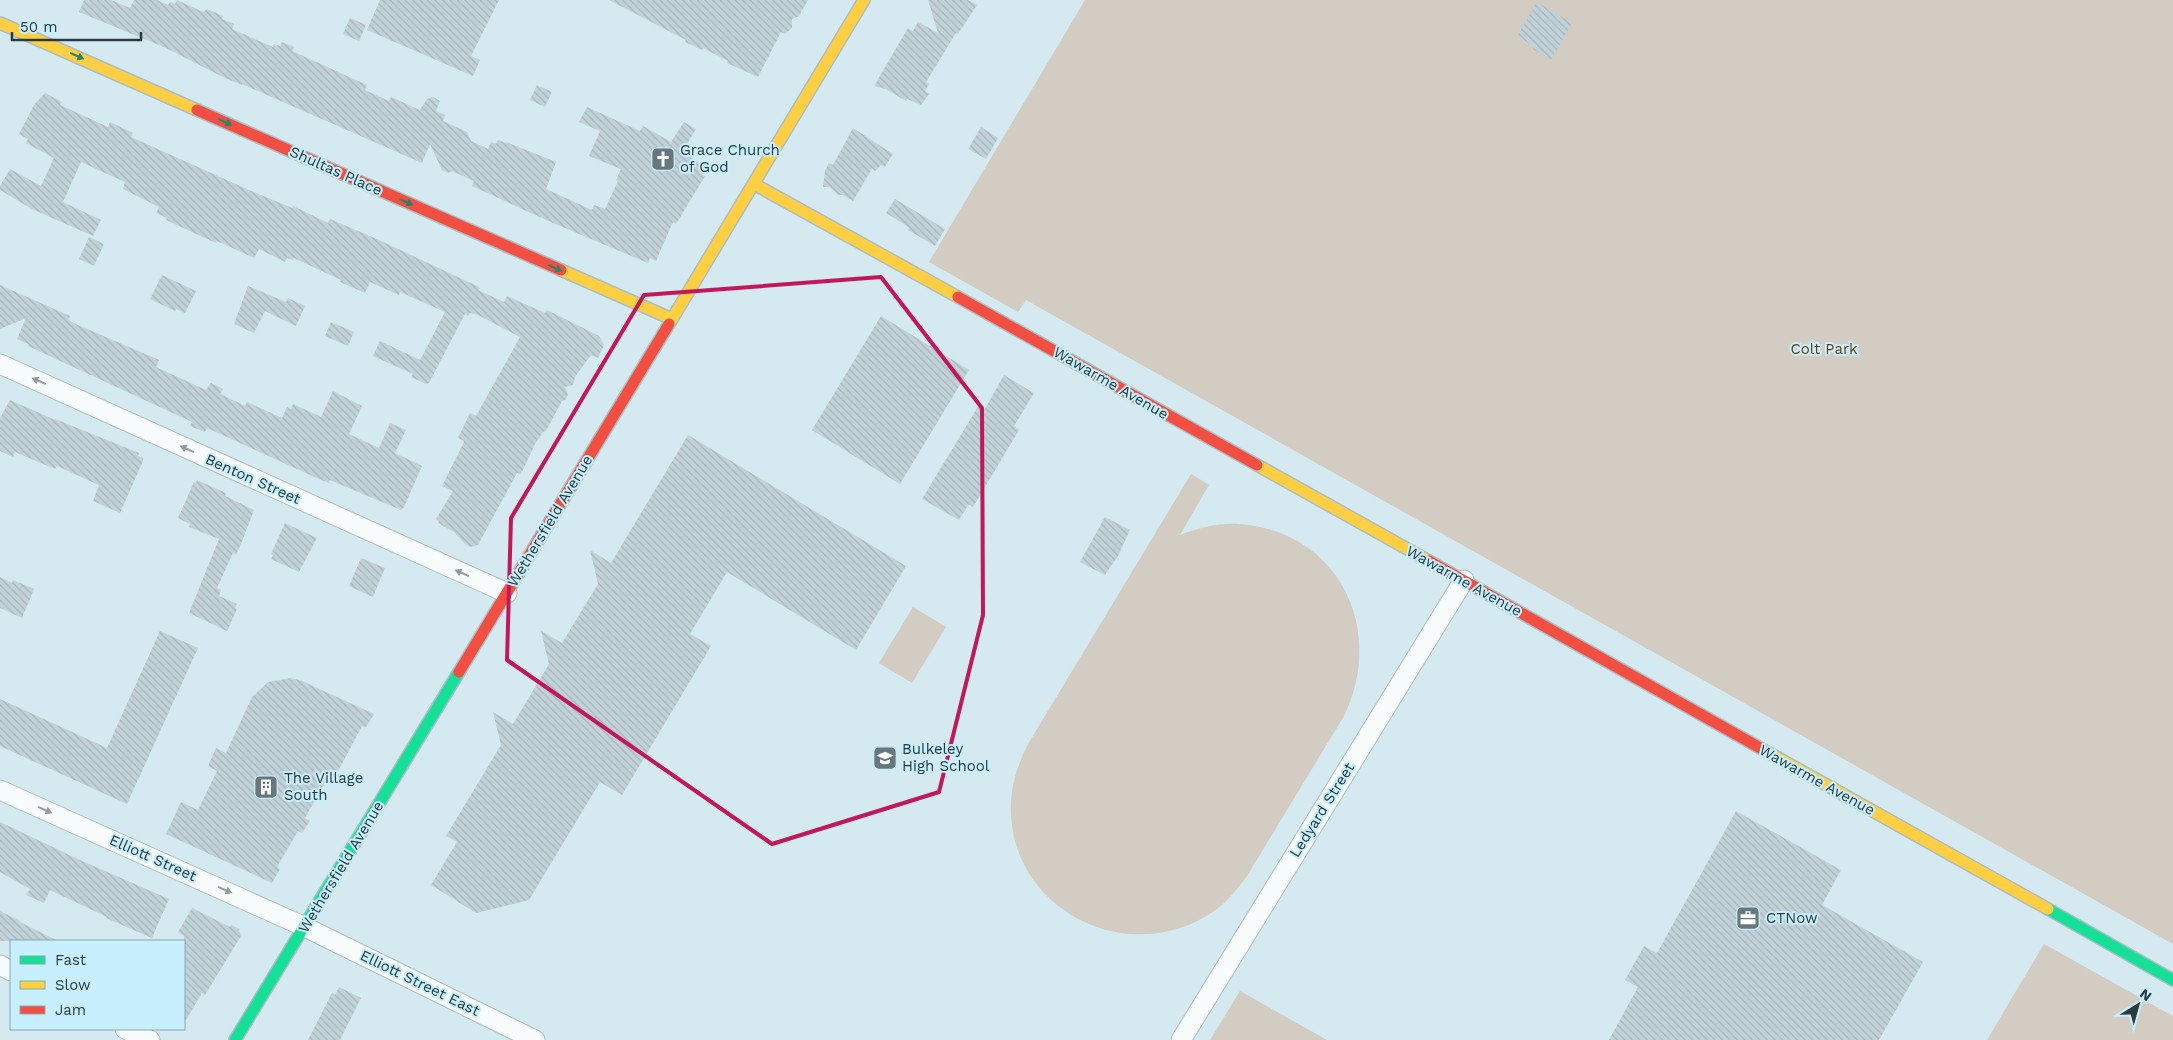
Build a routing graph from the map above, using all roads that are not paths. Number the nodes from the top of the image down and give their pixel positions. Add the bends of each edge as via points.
1 (864, 0) edge
2 (0, 23) edge
3 (754, 184) junction
4 (672, 319) junction
5 (0, 364) edge
6 (1464, 580) junction
7 (507, 593) junction
8 (0, 790) edge
9 (305, 927) junction
10 (2173, 980) edge
11 (127, 1030) edge
12 (150, 1040) edge
13 (235, 1040) edge
14 (535, 1040) edge
15 (1181, 1040) edge

1 - 3 street, Wethersfield Avenue
2 -> 4 street, Shultas Place
3 - 4 street, Wethersfield Avenue
3 - 6 street, Wawarme Avenue
4 - 7 street, Wethersfield Avenue
7 -> 5 street, Benton Street
6 - 10 street, Wawarme Avenue
6 - 15 street, Ledyard Street
7 - 9 street, Wethersfield Avenue
8 -> 9 street, Elliott Street
9 - 13 street, Wethersfield Avenue
9 - 14 street, Elliott Street East
11 - 12 street

